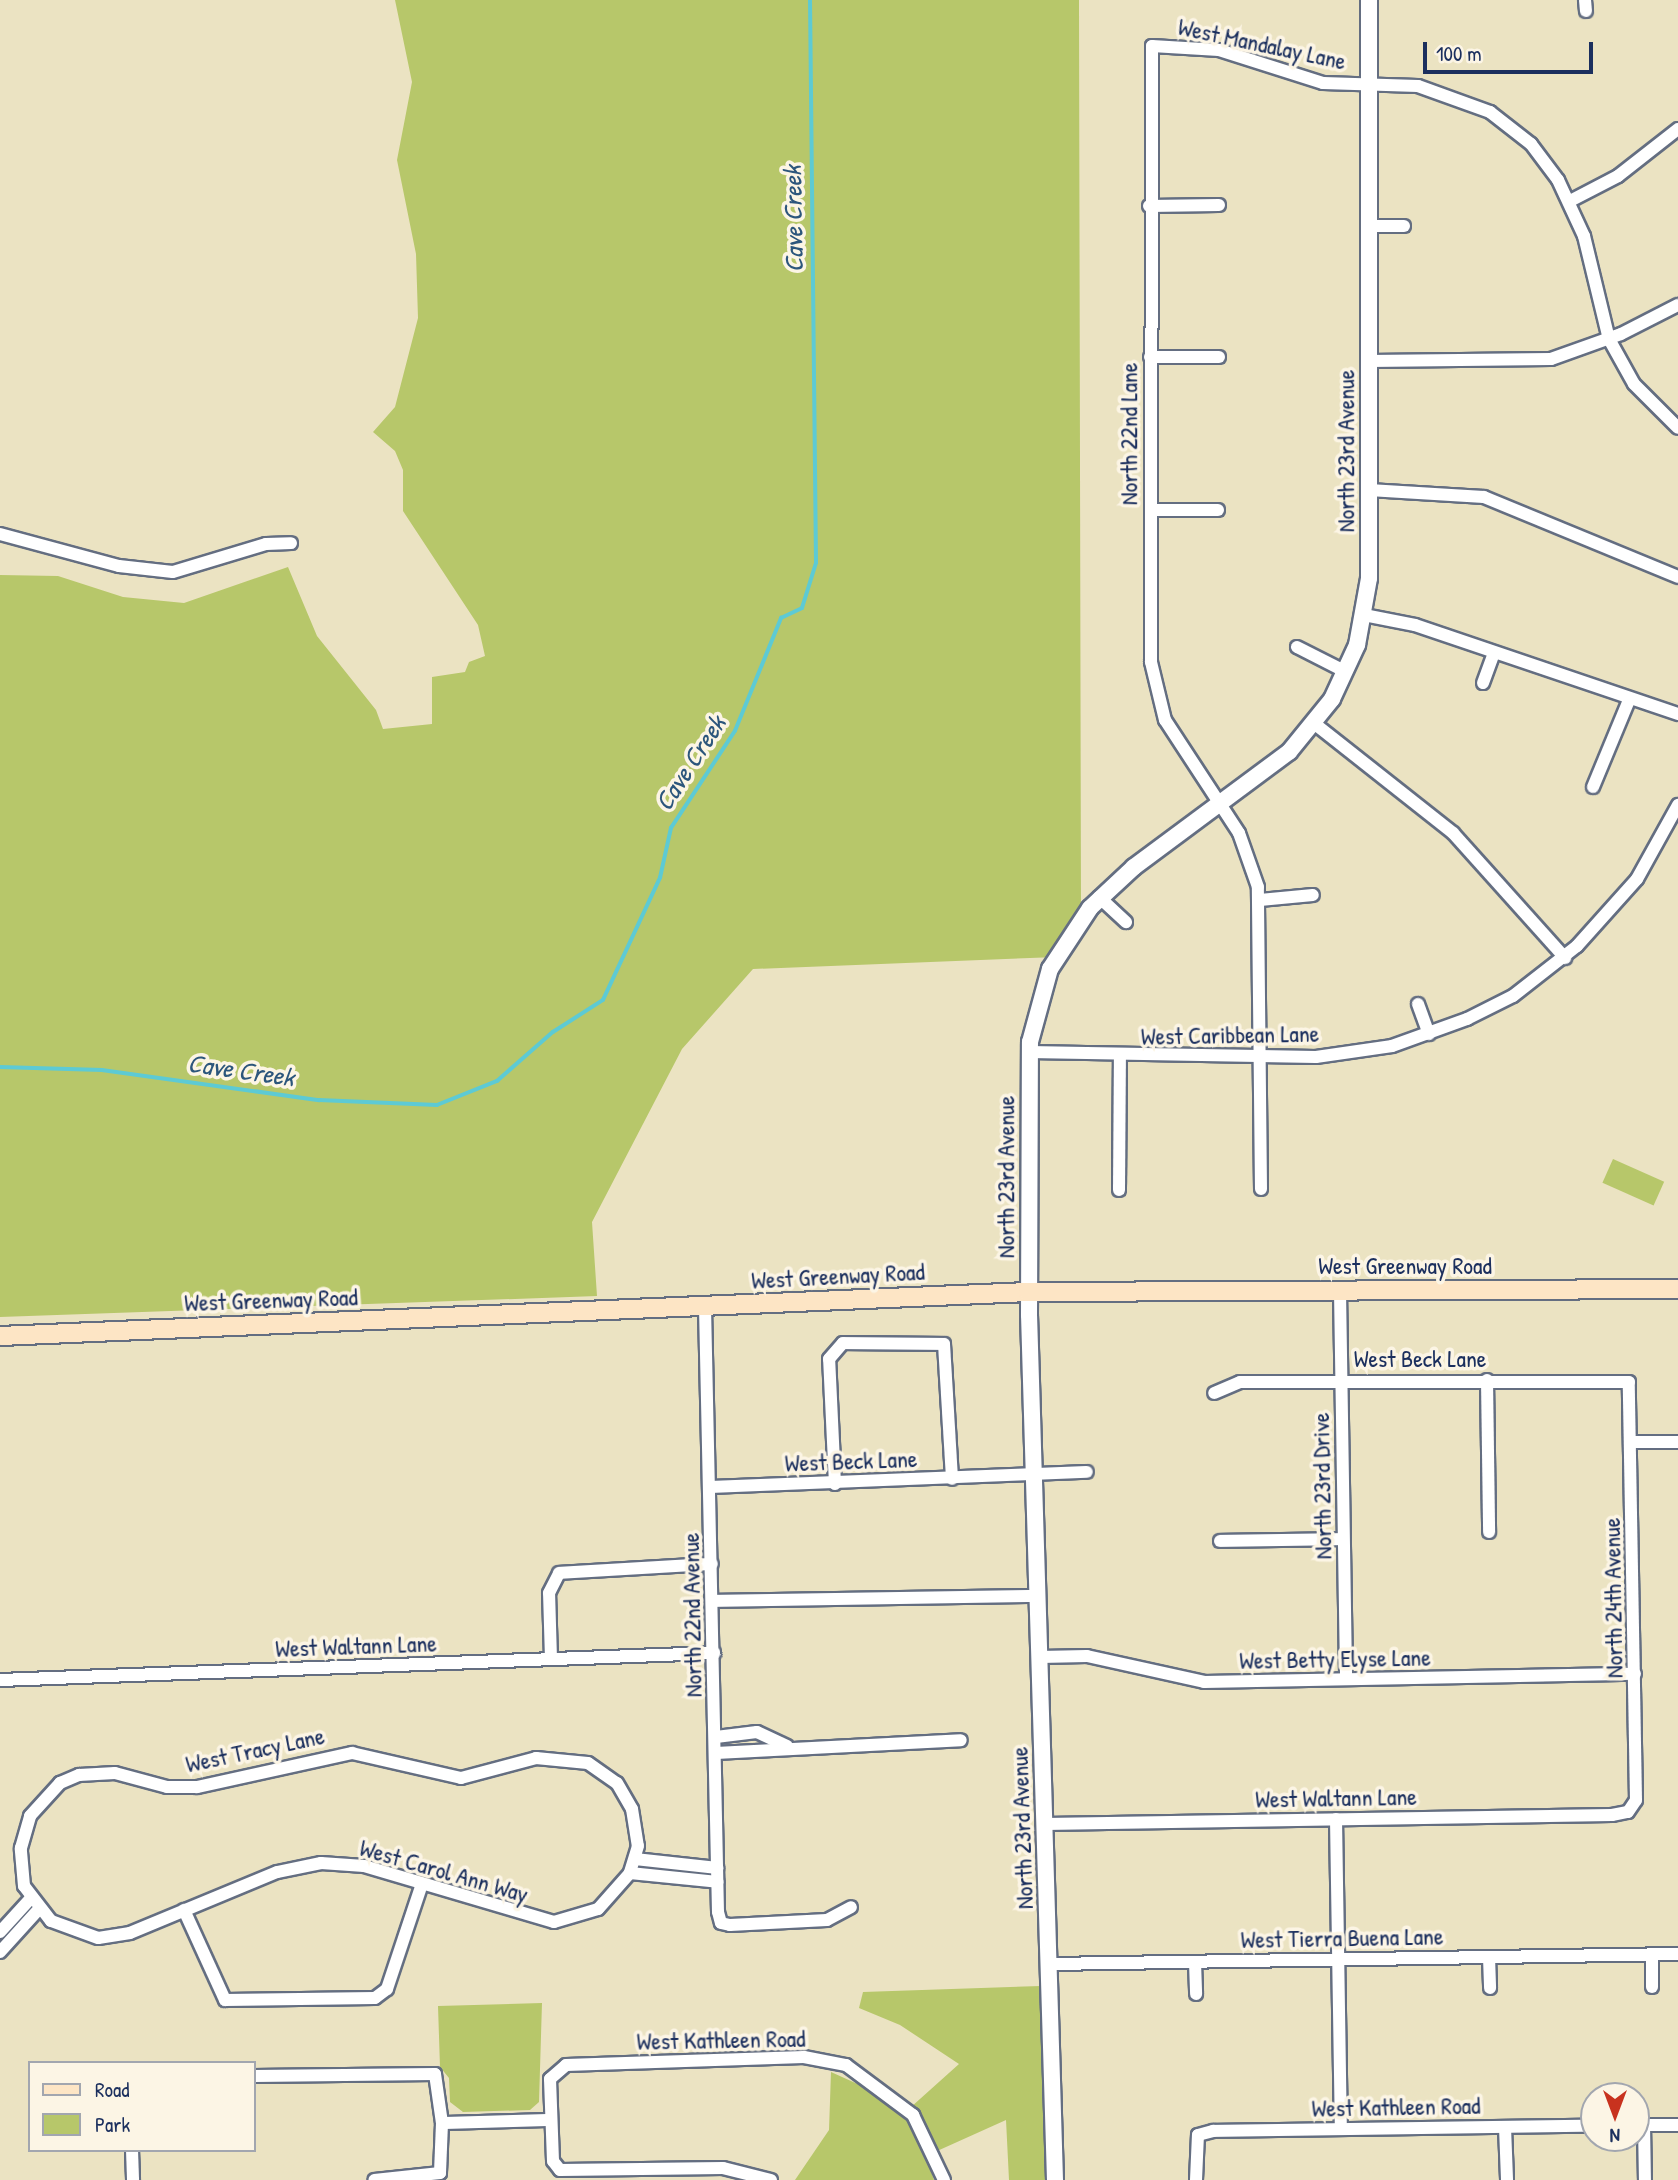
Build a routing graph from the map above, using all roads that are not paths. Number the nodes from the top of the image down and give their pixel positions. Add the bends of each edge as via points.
1 (1369, 0) edge
2 (1152, 46) joint
3 (1369, 85) junction
4 (1678, 129) edge
5 (1570, 201) junction
6 (1219, 205) dead end
7 (1149, 206) junction
8 (1369, 226) junction
9 (1404, 226) dead end
10 (1678, 304) edge
11 (1609, 339) junction
12 (1150, 357) junction
13 (1219, 357) dead end
14 (1369, 361) junction
15 (1678, 428) edge
16 (1369, 490) junction
17 (1151, 510) junction
18 (1218, 510) dead end
19 (0, 534) edge
20 (291, 543) dead end
21 (1678, 577) edge
22 (1364, 615) junction
23 (1297, 647) dead end
24 (1494, 653) junction
25 (1346, 672) junction
26 (1483, 683) dead end
27 (1629, 700) junction
28 (1678, 714) edge
29 (1315, 724) junction
30 (1594, 787) dead end
31 (1220, 805) junction
32 (1678, 805) edge
33 (1313, 895) dead end
34 (1099, 897) junction
35 (1260, 900) junction
36 (1126, 922) dead end
37 (1564, 958) junction
38 (1418, 1004) dead end
39 (1429, 1034) junction
40 (1029, 1052) junction
41 (1120, 1057) junction
42 (1261, 1057) junction
43 (1261, 1189) dead end
44 (1119, 1190) dead end
45 (1678, 1289) edge
46 (1340, 1291) junction
47 (1028, 1292) junction
48 (705, 1307) junction
49 (0, 1336) edge
50 (1487, 1380) junction
51 (1342, 1381) junction
52 (1629, 1382) joint
53 (1214, 1393) dead end
54 (1632, 1442) junction
55 (1678, 1442) edge
56 (1087, 1472) dead end
57 (1035, 1474) junction
58 (952, 1479) junction
59 (835, 1484) junction
60 (710, 1487) junction
61 (1489, 1532) dead end
62 (1343, 1539) junction
63 (1220, 1541) dead end
64 (712, 1564) junction
65 (1038, 1596) junction
66 (713, 1601) junction
67 (714, 1653) junction
68 (1040, 1657) junction
69 (551, 1659) junction
70 (1634, 1674) junction
71 (1346, 1679) junction
72 (0, 1680) edge
73 (757, 1732) junction
74 (716, 1737) junction
75 (961, 1740) dead end
76 (787, 1746) junction
77 (758, 1753) junction
78 (716, 1754) junction
79 (1628, 1812) joint
80 (1336, 1819) junction
81 (1045, 1824) junction
82 (633, 1865) junction
83 (677, 1866) junction
84 (718, 1868) junction
85 (675, 1880) junction
86 (718, 1882) junction
87 (422, 1884) junction
88 (30, 1898) junction
89 (851, 1907) dead end
90 (39, 1909) junction
91 (184, 1910) junction
92 (0, 1932) edge
93 (0, 1952) edge
94 (1652, 1954) junction
95 (1678, 1954) edge
96 (1489, 1957) junction
97 (1338, 1959) junction
98 (1195, 1962) junction
99 (1050, 1964) junction
100 (1652, 1987) dead end
101 (1490, 1988) dead end
102 (1196, 1993) dead end
103 (256, 2076) edge
104 (550, 2120) junction
105 (442, 2123) junction
106 (1650, 2125) edge
107 (1678, 2125) edge
108 (1580, 2126) edge
109 (1505, 2127) junction
110 (1341, 2129) junction
111 (132, 2152) edge
112 (1642, 2152) edge
113 (133, 2180) edge
114 (374, 2180) edge
115 (771, 2180) edge
116 (944, 2180) edge
117 (1055, 2180) edge
118 (1196, 2180) edge
119 (1507, 2180) edge
120 (1645, 2180) edge

1 - 3 street, North 23rd Avenue
2 - 3 street, West Mandalay Lane via 1193,45 1311,81
2 - 7 street, North 22nd Lane
3 - 5 street, West Mandalay Lane via 1419,86 1490,112 1531,144
3 - 8 street, North 23rd Avenue
4 - 5 street via 1618,176
5 - 11 street, West Mandalay Lane
6 - 7 street
7 - 12 street, North 22nd Lane
8 - 9 street
8 - 14 street, North 23rd Avenue
10 - 11 street
11 - 14 street via 1534,360
11 - 15 street, West Mandalay Lane via 1634,384
12 - 13 street
12 - 17 street, North 22nd Lane
14 - 16 street, North 23rd Avenue
16 - 21 street via 1484,497
16 - 22 street, North 23rd Avenue
17 - 18 street
17 - 31 street, North 22nd Lane via 1153,682 1178,744
19 - 20 street via 118,566 173,572 266,544
22 - 24 street
22 - 25 street, North 23rd Avenue
23 - 25 street
24 - 26 street
24 - 27 street
25 - 29 street, North 23rd Avenue
27 - 28 street
27 - 30 street
29 - 31 street, North 23rd Avenue
29 - 37 street via 1453,833
31 - 34 street, North 23rd Avenue
31 - 35 street, North 22nd Lane via 1248,850
32 - 37 street, West Caribbean Lane via 1637,879
33 - 35 street
34 - 36 street
34 - 40 street, North 23rd Avenue via 1050,970
35 - 42 street, North 22nd Lane
37 - 39 street, West Caribbean Lane via 1513,996
38 - 39 street
39 - 42 street, West Caribbean Lane via 1368,1050
40 - 41 street, West Caribbean Lane
40 - 47 street, North 23rd Avenue
41 - 42 street, West Caribbean Lane
41 - 44 street
42 - 43 street, North 22nd Lane
45 - 46 main road, West Greenway Road
46 - 47 main road, West Greenway Road
46 - 51 street, North 23rd Drive
47 - 48 main road, West Greenway Road
47 - 57 street, North 23rd Avenue
48 - 49 main road, West Greenway Road
48 - 60 street, North 22nd Avenue
50 - 51 street, West Beck Lane
50 - 52 street, West Beck Lane
50 - 61 street
51 - 53 street, West Beck Lane via 1240,1382
51 - 62 street, North 23rd Drive
52 - 54 street, North 24th Avenue
54 - 55 street
54 - 70 street, North 24th Avenue
56 - 57 street
57 - 58 street, West Beck Lane
57 - 65 street, North 23rd Avenue
58 - 59 street, West Beck Lane
58 - 59 street via 944,1344 843,1343 832,1349
59 - 60 street, West Beck Lane
60 - 64 street, North 22nd Avenue
62 - 63 street
62 - 71 street, North 23rd Drive
64 - 66 street, North 22nd Avenue
64 - 69 street via 559,1573 549,1592
65 - 66 street
65 - 68 street, North 23rd Avenue
66 - 67 street, North 22nd Avenue
67 - 69 street, West Waltann Lane
67 - 74 street, North 22nd Avenue
68 - 71 street, West Betty Elyse Lane via 1087,1656 1204,1682
68 - 81 street, North 23rd Avenue
69 - 72 street, West Waltann Lane
70 - 71 street, West Betty Elyse Lane
70 - 79 street, North 24th Avenue via 1636,1800
73 - 74 street
73 - 76 street
73 - 77 street
74 - 78 street, North 22nd Avenue
75 - 76 street
76 - 77 street
77 - 78 street
78 - 84 street, North 22nd Avenue
79 - 80 street, West Waltann Lane
80 - 81 street, West Waltann Lane
80 - 97 street
81 - 99 street, North 23rd Avenue
82 - 83 street
82 - 85 street
82 - 87 street, West Carol Ann Way via 598,1909 554,1922
82 - 88 street, West Tracy Lane via 638,1834 628,1799 588,1763 536,1758 461,1778 373,1757 331,1754 197,1787 104,1772 60,1783 34,1808 22,1836 21,1874
83 - 84 street
83 - 85 street
84 - 86 street, North 22nd Avenue
85 - 86 street
86 - 89 street, North 22nd Avenue via 721,1923 827,1920
87 - 91 street, West Carol Ann Way via 364,1866 321,1863 277,1872
87 - 91 street via 383,1995 225,2000
88 - 90 street, West Carol Ann Way
88 - 92 street
90 - 91 street, West Carol Ann Way via 66,1930 98,1938
90 - 93 street
94 - 95 street, West Tierra Buena Lane
94 - 96 street, West Tierra Buena Lane
94 - 100 street
96 - 97 street, West Tierra Buena Lane
96 - 101 street
97 - 98 street, West Tierra Buena Lane
97 - 110 street
98 - 99 street, West Tierra Buena Lane
98 - 102 street
99 - 117 street, North 23rd Avenue
103 - 105 street via 435,2074
104 - 105 street
104 - 115 street via 553,2161 560,2170 723,2168
104 - 116 street, West Kathleen Road via 555,2069 804,2057 846,2065 913,2115
105 - 114 street via 440,2173
106 - 107 street
108 - 109 street, West Kathleen Road
109 - 110 street, West Kathleen Road
109 - 119 street
110 - 118 street, West Kathleen Road via 1198,2135
111 - 113 street
112 - 120 street

